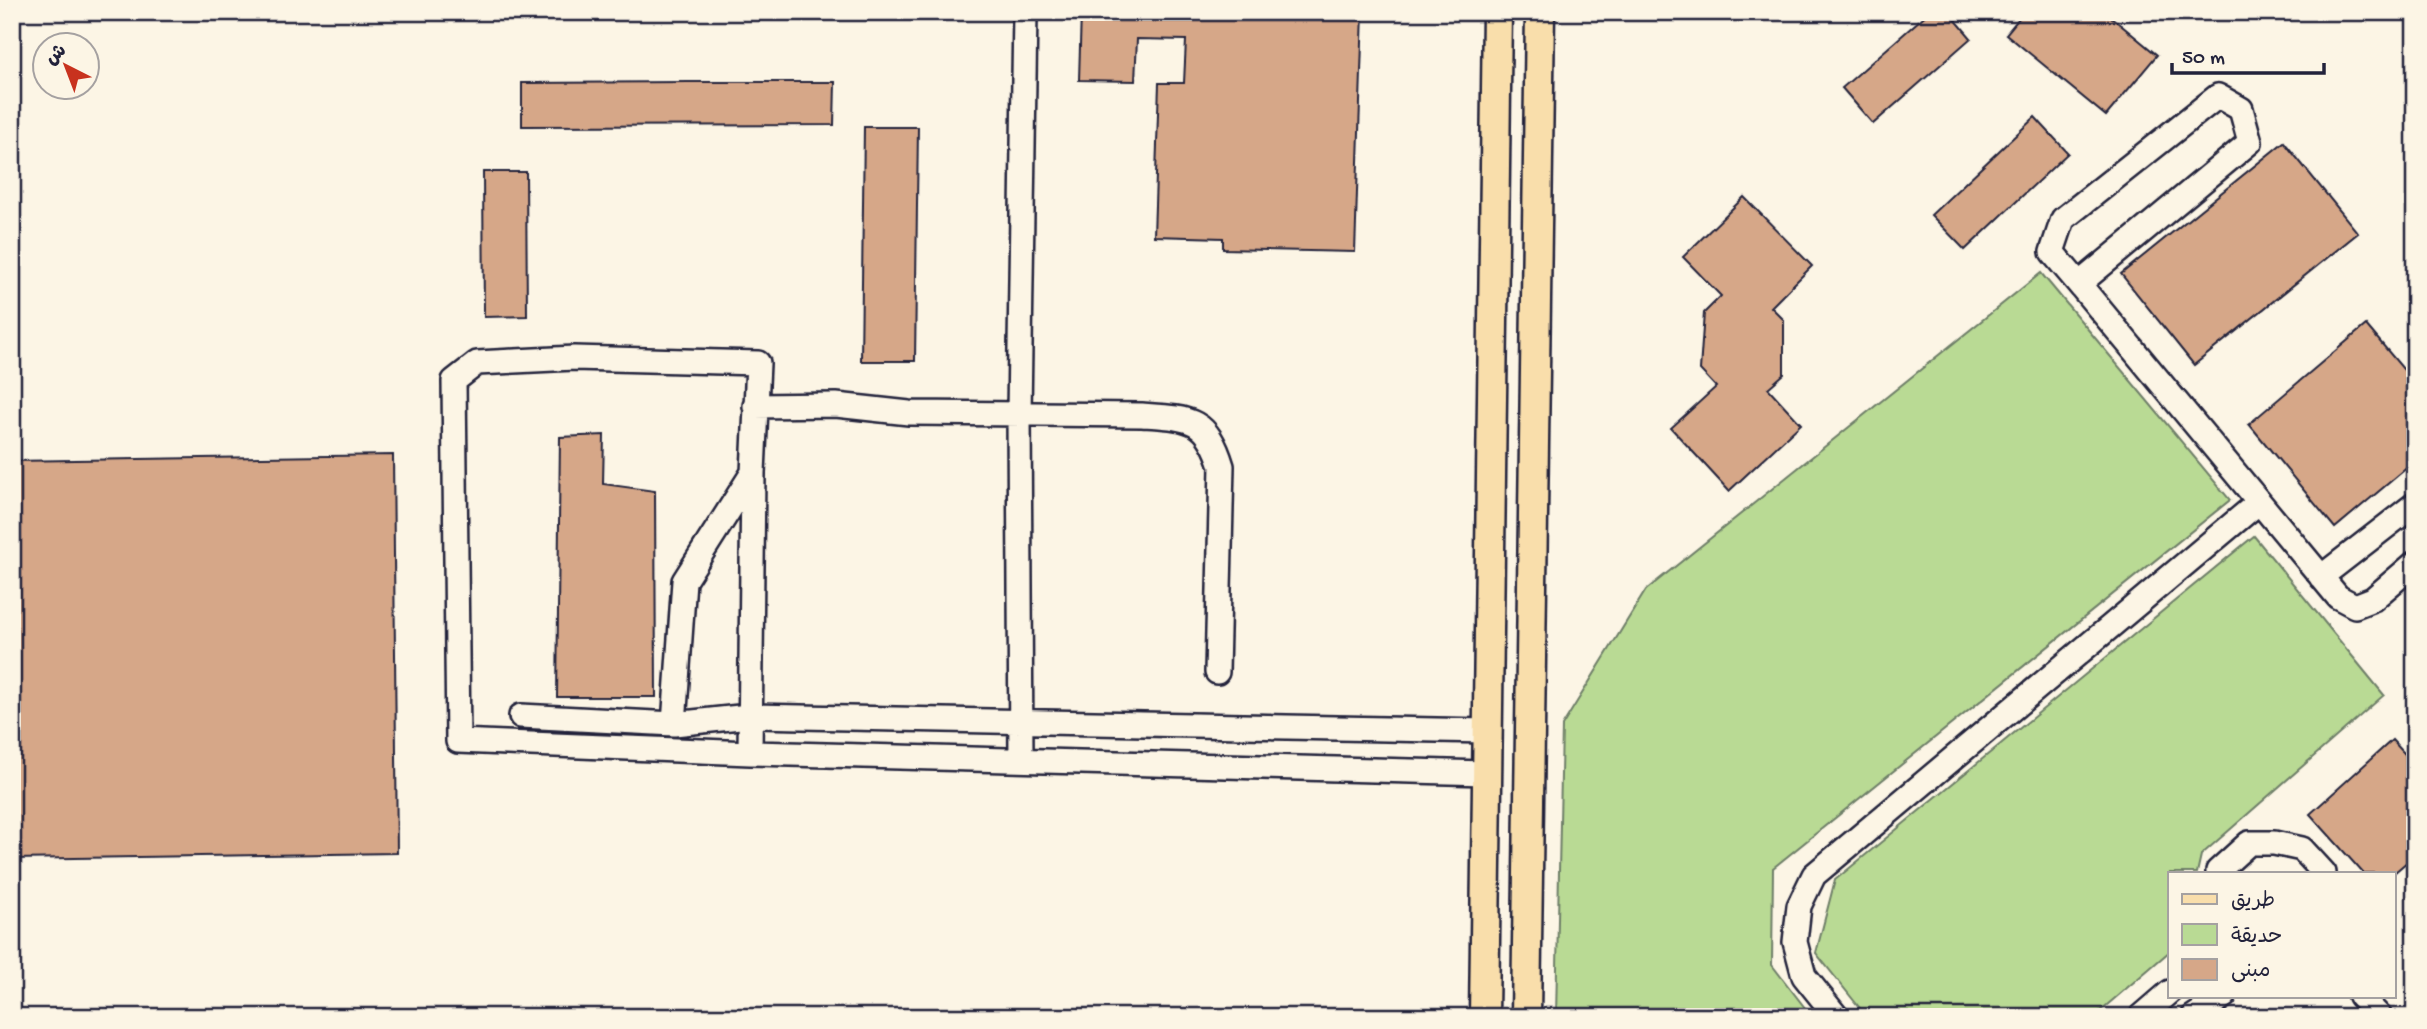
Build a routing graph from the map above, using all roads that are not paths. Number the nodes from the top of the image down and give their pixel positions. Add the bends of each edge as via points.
1 (1025, 12) edge
2 (1497, 12) edge
3 (1540, 12) edge
4 (2079, 284) junction
5 (755, 406) junction
6 (1019, 414) junction
7 (753, 473) junction
8 (2259, 502) junction
9 (2415, 504) edge
10 (2415, 563) edge
11 (2321, 577) junction
12 (1217, 672) dead end
13 (521, 716) dead end
14 (749, 716) junction
15 (1020, 722) junction
16 (674, 724) junction
17 (1487, 731) junction
18 (750, 753) junction
19 (1021, 760) junction
20 (1486, 773) junction
21 (2218, 872) edge
22 (2323, 872) edge
23 (2168, 994) edge
24 (2221, 998) edge
25 (2362, 998) edge
26 (1484, 1017) edge
27 (1526, 1017) edge
28 (1837, 1017) edge
29 (2141, 1017) edge
30 (2193, 1017) edge
31 (2380, 1017) edge

1 - 6 street
2 - 17 main road
3 - 27 main road
4 - 4 street via 2052,252 2063,219 2218,96 2241,109 2250,142
4 - 8 street
5 - 6 street
5 - 7 street
5 - 18 street via 758,363 574,358 477,363 454,381 458,741
6 - 12 street via 1179,417 1201,427 1215,443 1222,466
6 - 15 street
7 - 14 street
7 - 16 street via 684,581
8 - 11 street
8 - 28 street via 1814,875 1799,906 1795,942 1804,976
9 - 11 street
10 - 11 street via 2373,599 2355,606 2338,597
13 - 16 street
14 - 15 street
14 - 16 street
14 - 18 street
15 - 17 street
15 - 19 street
17 - 20 main road
18 - 19 street
19 - 20 street
20 - 26 main road
21 - 22 street via 2249,844 2274,843 2302,849
23 - 29 street
24 - 30 street
25 - 31 street

